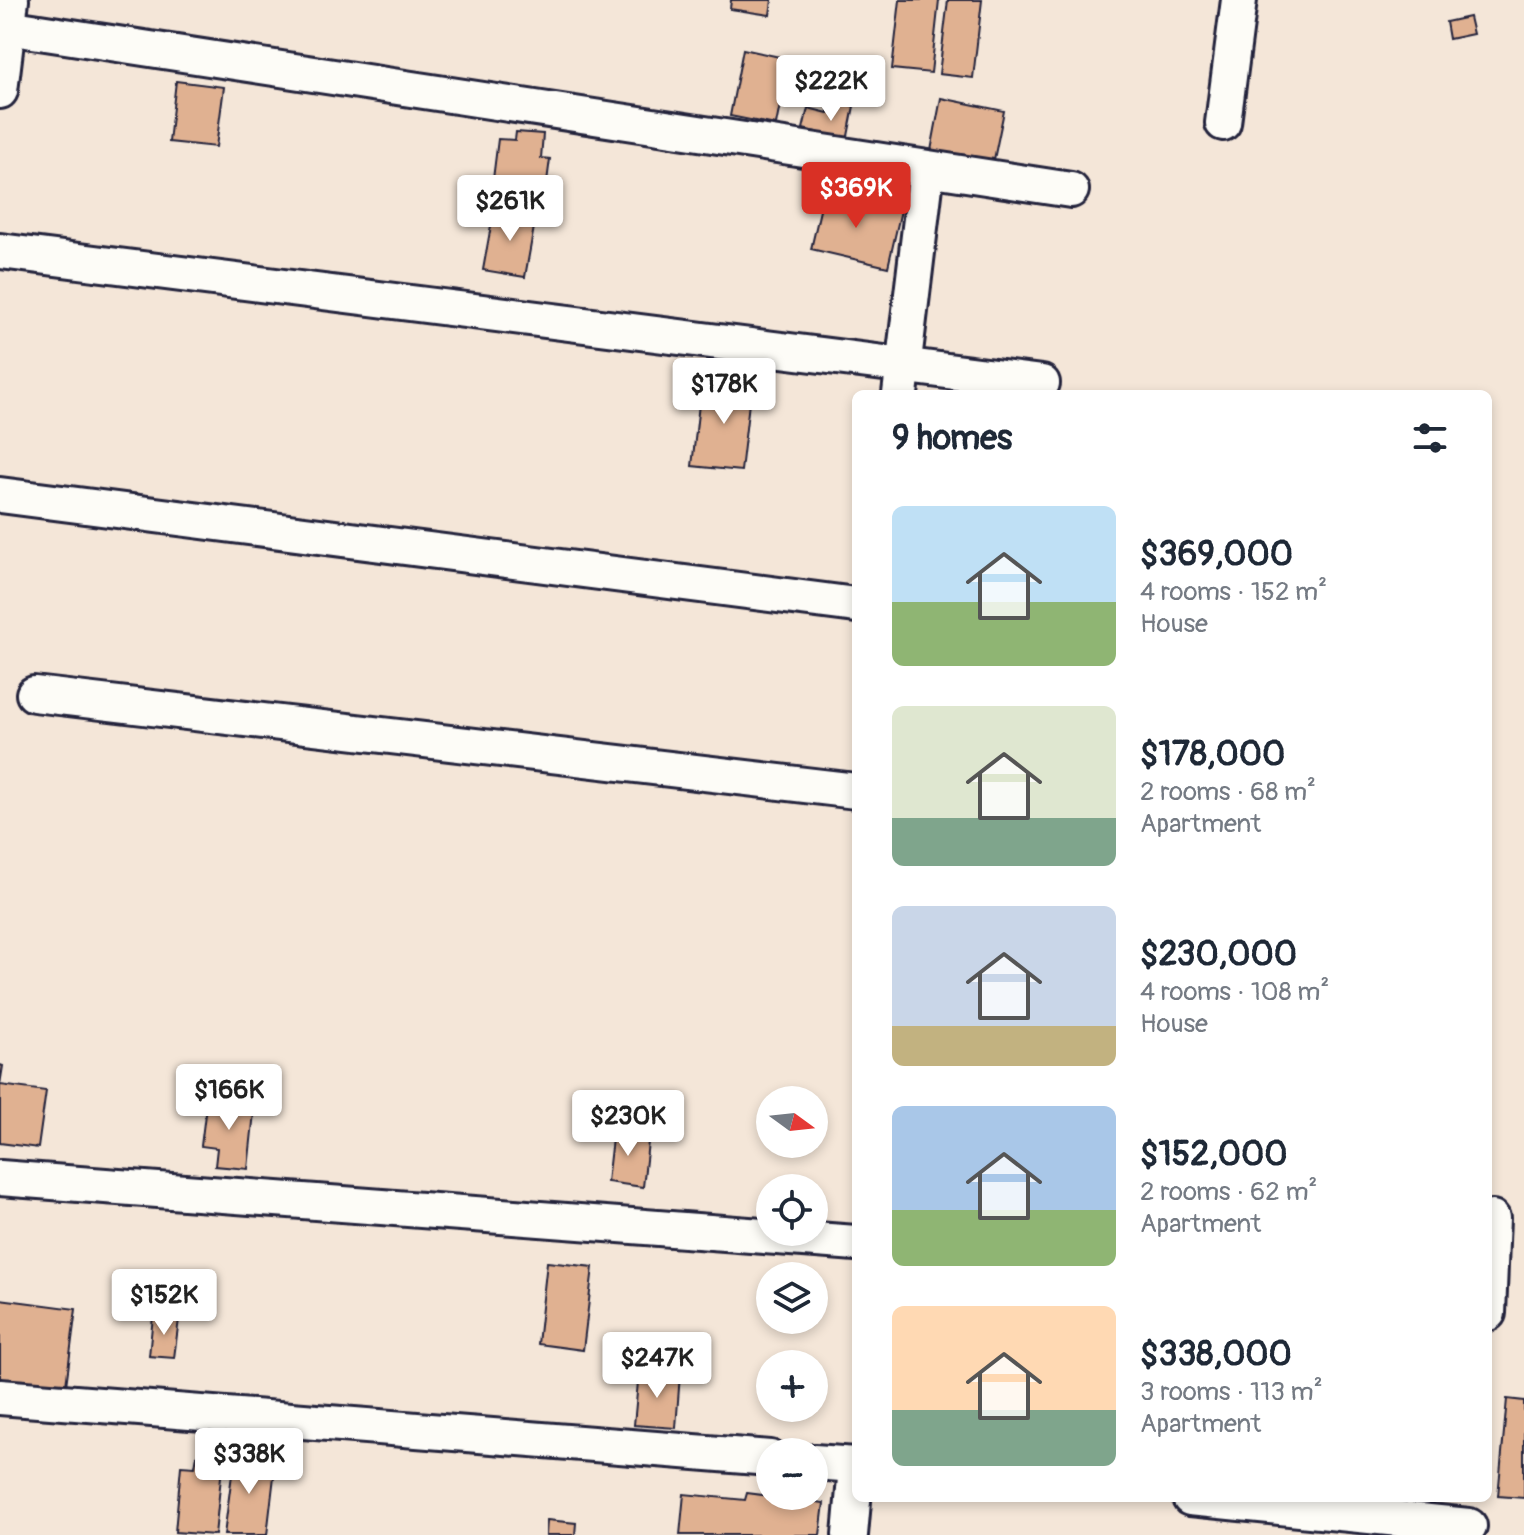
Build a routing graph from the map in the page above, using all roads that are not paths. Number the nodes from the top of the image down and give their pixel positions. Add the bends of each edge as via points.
1 (1239, 0) edge
2 (6, 18) edge
3 (0, 91) edge
4 (1223, 123) dead end
5 (927, 169) junction
6 (1071, 190) dead end
7 (0, 251) edge
8 (902, 380) edge
9 (1042, 383) dead end
10 (0, 495) edge
11 (852, 604) edge
12 (34, 694) dead end
13 (852, 791) edge
14 (0, 1178) edge
15 (852, 1243) edge
16 (0, 1397) edge
17 (756, 1457) edge
18 (828, 1463) edge
19 (852, 1466) edge
20 (853, 1502) edge
21 (1241, 1502) edge
22 (1469, 1520) edge
23 (850, 1535) edge

1 - 4 street
2 - 3 street
2 - 5 street
5 - 6 street
5 - 8 street
7 - 8 street
8 - 9 street
10 - 11 street
12 - 13 street
14 - 15 street
16 - 17 street
18 - 19 street
20 - 23 street
21 - 22 street

